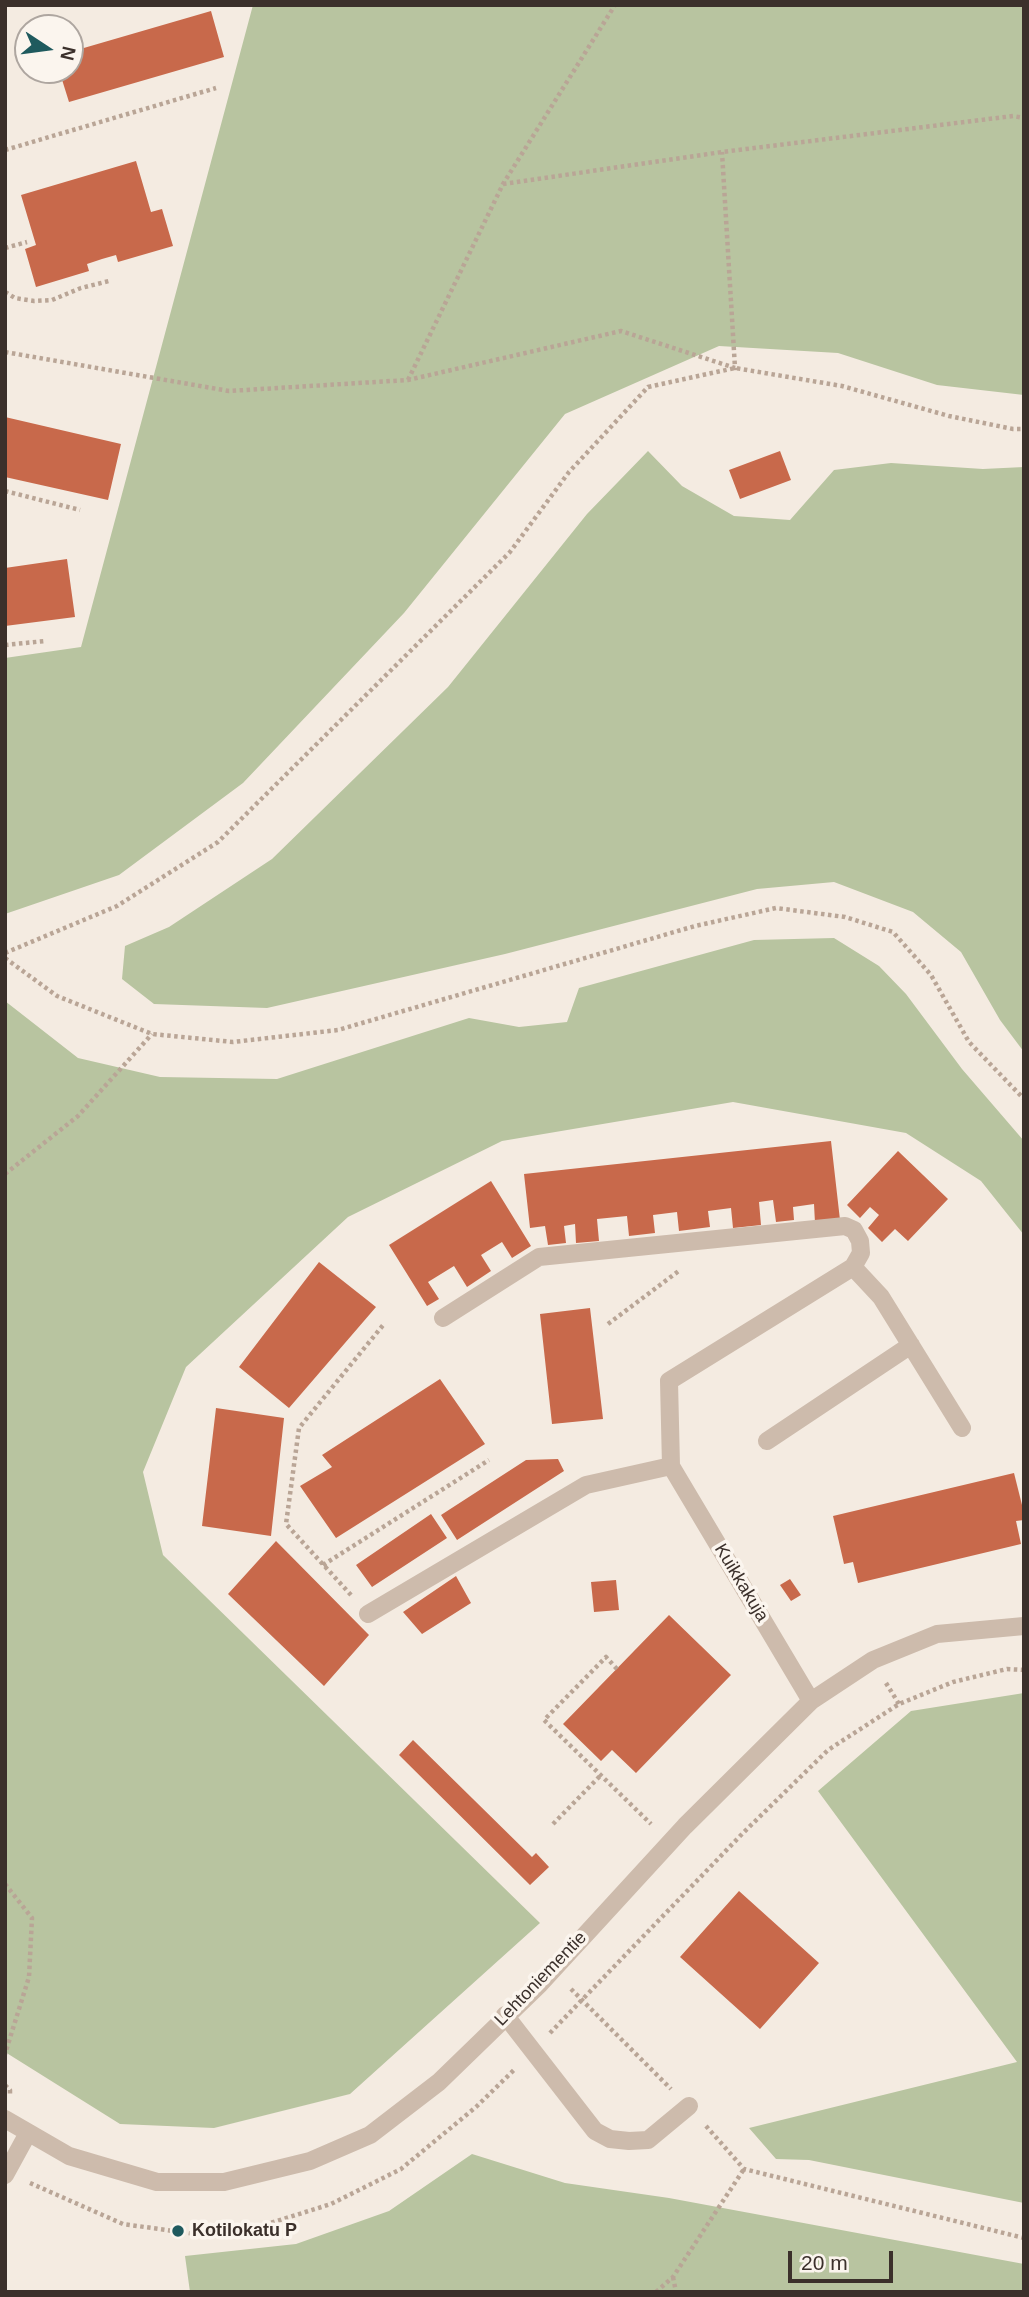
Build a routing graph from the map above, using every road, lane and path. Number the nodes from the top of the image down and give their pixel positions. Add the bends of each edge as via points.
1 (615, 5) edge
2 (216, 88) dead end
3 (1024, 118) edge
4 (5, 150) edge
5 (722, 152) junction
6 (503, 184) junction
7 (27, 242) dead end
8 (5, 248) edge
9 (109, 281) dead end
10 (5, 292) edge
11 (5, 352) edge
12 (736, 369) junction
13 (408, 380) junction
14 (1024, 429) edge
15 (5, 491) edge
16 (80, 510) dead end
17 (45, 641) dead end
18 (5, 645) edge
19 (5, 955) edge
20 (152, 1034) junction
21 (1024, 1099) edge
22 (5, 1174) edge
23 (853, 1267) junction
24 (681, 1270) dead end
25 (443, 1318) dead end
26 (384, 1324) dead end
27 (608, 1324) dead end
28 (911, 1345) junction
29 (962, 1428) dead end
30 (768, 1441) dead end
31 (489, 1461) dead end
32 (671, 1466) junction
33 (323, 1565) junction
34 (368, 1614) joint
35 (1024, 1626) edge
36 (617, 1669) dead end
37 (811, 1701) junction
38 (601, 1775) junction
39 (553, 1824) dead end
40 (651, 1824) dead end
41 (5, 1884) edge
42 (582, 2000) dead end
43 (505, 2015) junction
44 (5, 2054) edge
45 (5, 2085) edge
46 (10, 2090) dead end
47 (689, 2106) junction
48 (5, 2119) edge
49 (28, 2133) junction
50 (744, 2169) junction
51 (5, 2175) edge
52 (1024, 2238) edge
53 (673, 2277) junction
54 (656, 2292) edge
55 (676, 2292) edge

1 - 6 path
2 - 4 path
3 - 5 path
5 - 6 path
5 - 12 path
6 - 13 path
7 - 8 path
9 - 10 path via 52,300 15,298
11 - 13 path via 229,391
12 - 13 path via 621,331
12 - 14 path via 842,386 949,416
12 - 19 path via 648,387 569,472 510,552 218,842 117,906
15 - 16 path
17 - 18 path
19 - 20 path via 57,996
20 - 21 path via 233,1042 338,1030 695,926 776,908 845,917 893,932 931,975 969,1042
20 - 22 path via 78,1116
23 - 25 street via 861,1253 860,1241 845,1226 539,1257
23 - 28 street via 881,1297
23 - 32 street via 669,1381
24 - 27 path
26 - 33 path via 299,1428 286,1524
28 - 29 street
28 - 30 street
31 - 33 path
32 - 34 street via 586,1485
32 - 37 street, Kuikkakuja
33 - 34 path
35 - 37 street, Lehtoniementie via 937,1634 873,1660
36 - 38 path via 606,1657 544,1720
37 - 43 street, Lehtoniementie
38 - 39 path
38 - 40 path
41 - 44 path via 32,1918 29,1977
42 - 47 path
43 - 47 street via 595,2131 610,2139 648,2140
43 - 49 street, Lehtoniementie via 439,2082 370,2135 310,2161 224,2182 157,2182 69,2156
45 - 46 path
47 - 50 path
48 - 49 street, Lehtoniementie
49 - 51 street
50 - 52 path
50 - 53 path
53 - 54 path
53 - 55 path

